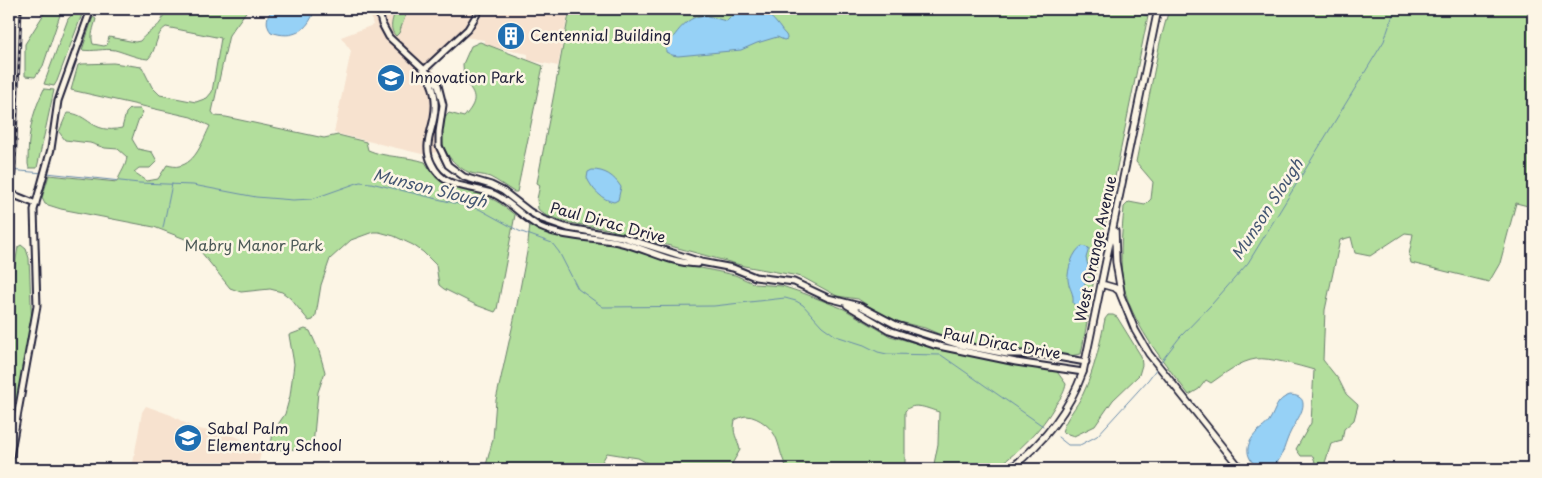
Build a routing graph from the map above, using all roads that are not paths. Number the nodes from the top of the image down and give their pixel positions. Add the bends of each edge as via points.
1 (91, 9) edge
2 (378, 9) edge
3 (480, 9) edge
4 (1158, 9) edge
5 (424, 70) junction
6 (439, 146) junction
7 (428, 147) junction
8 (9, 193) edge
9 (36, 204) junction
10 (1116, 213) junction
11 (706, 264) junction
12 (1101, 284) junction
13 (1122, 296) junction
14 (838, 301) junction
15 (1086, 362) junction
16 (1083, 372) junction
17 (9, 462) edge
18 (1010, 469) edge
19 (1241, 469) edge

1 - 9 street via 58,102 51,148
2 - 5 street via 386,33
3 - 5 street via 468,29
4 - 10 main road, West Orange Avenue
5 - 6 street via 436,80 442,98
5 - 7 street via 435,100
6 - 7 street
6 - 11 street, Paul Dirac Drive via 444,159 458,174 497,187 548,222 622,237
7 - 11 street, Paul Dirac Drive via 432,164 444,180 496,195 545,229 619,242 677,261
8 - 9 street
9 - 17 street via 37,306
10 - 12 main road, West Orange Avenue
10 - 13 main road via 1116,262
11 - 14 street, Paul Dirac Drive via 733,268 760,278 794,282
12 - 13 main road via 1116,288
12 - 15 main road, West Orange Avenue
13 - 19 main road via 1135,330 1154,360
14 - 15 street, Paul Dirac Drive via 860,306 896,326 968,347
14 - 16 street, Paul Dirac Drive via 889,330 926,342 1011,361
15 - 16 main road, West Orange Avenue
16 - 18 main road, West Orange Avenue via 1068,405 1052,428 1029,454

